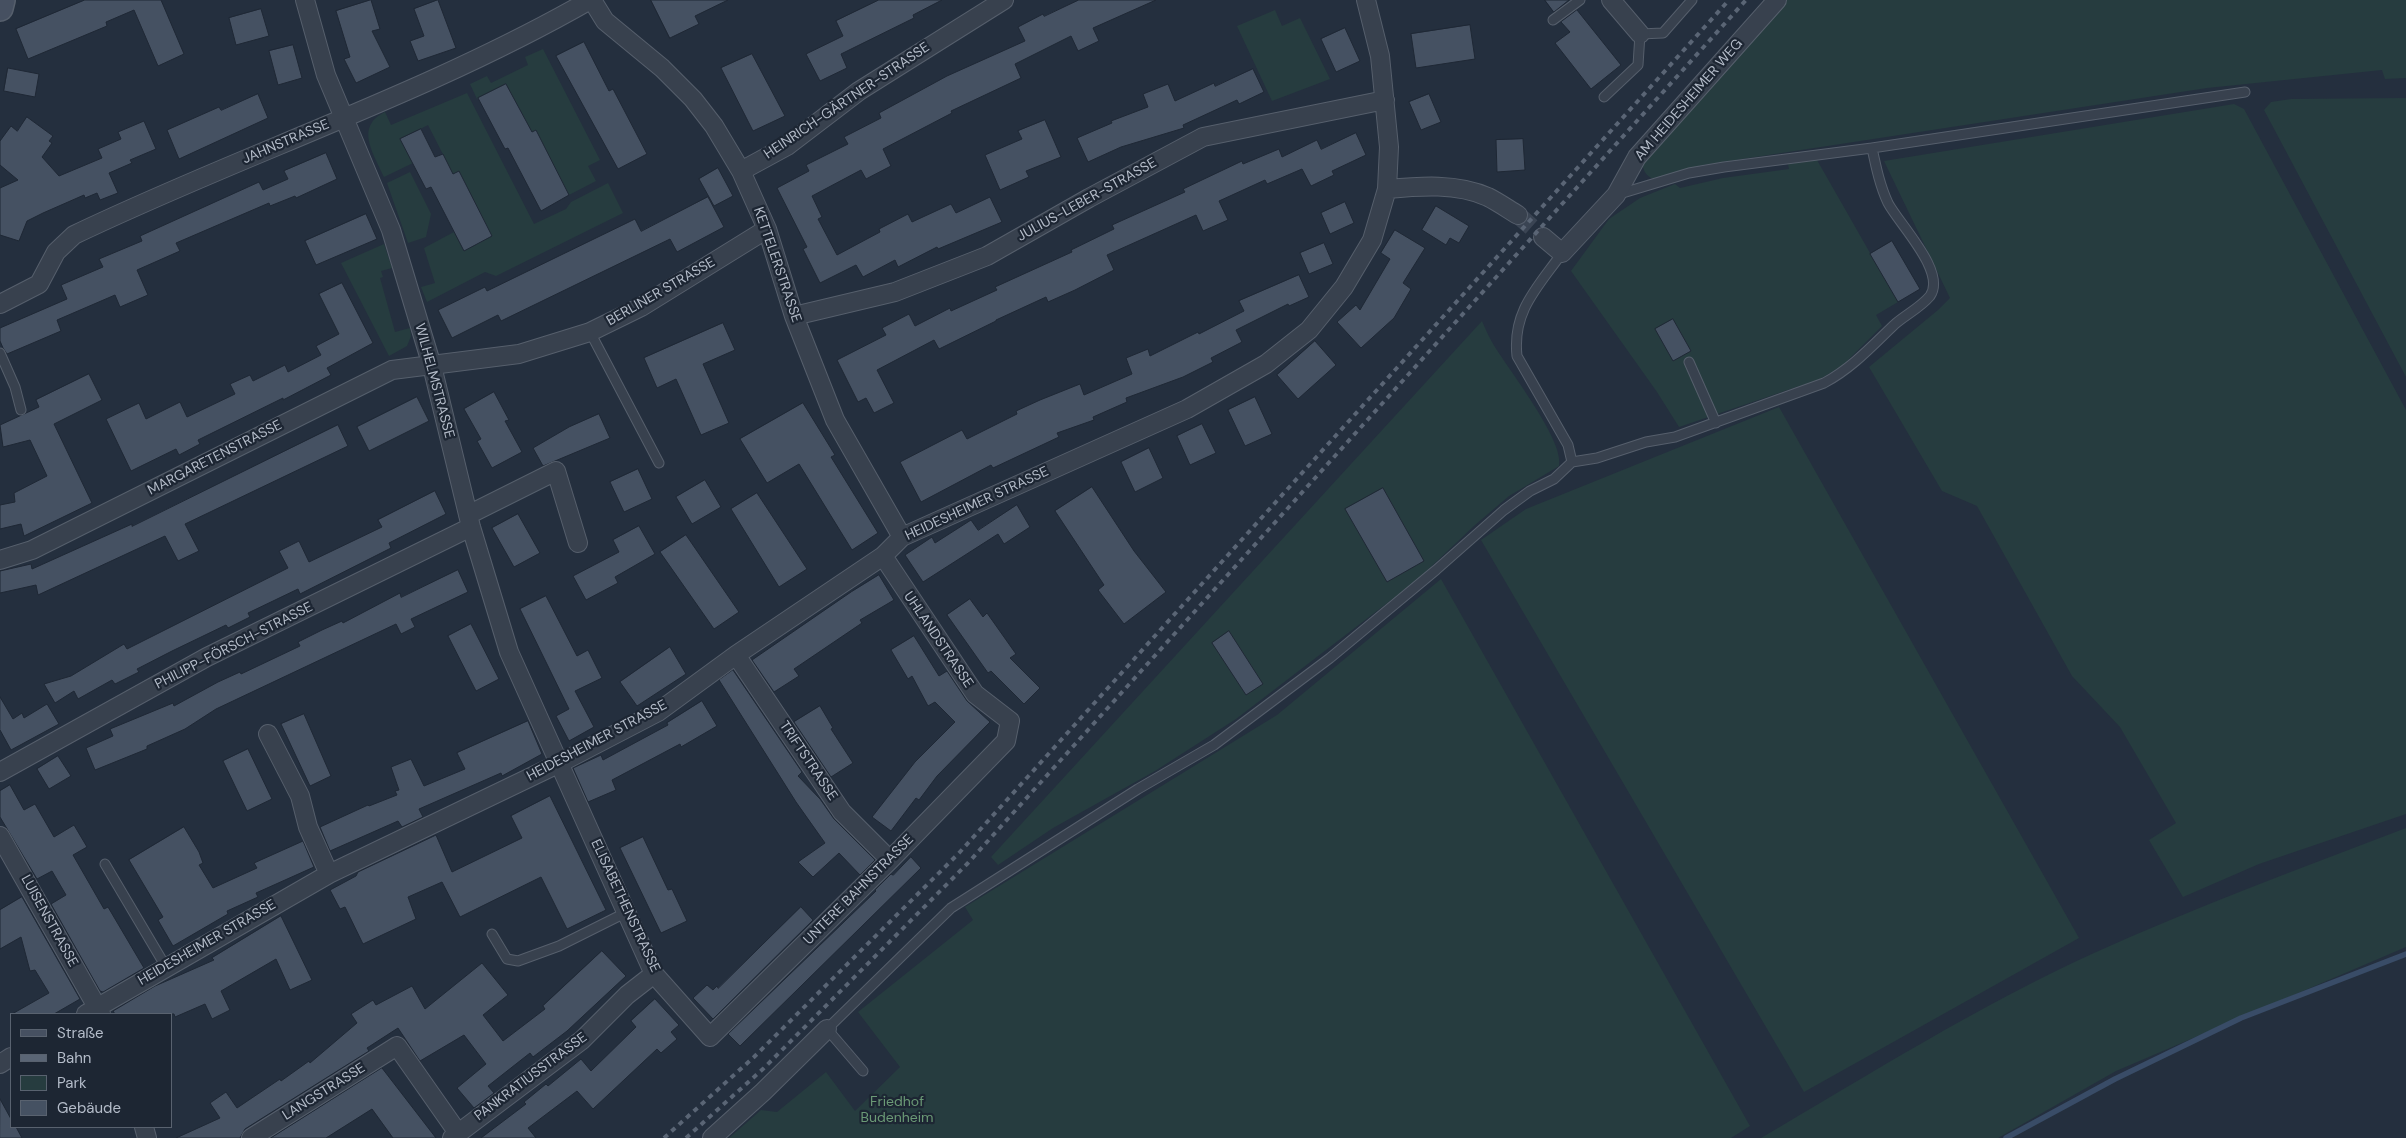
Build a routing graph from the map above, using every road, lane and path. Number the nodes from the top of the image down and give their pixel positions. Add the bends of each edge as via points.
1 (2, 0) edge
2 (305, 0) edge
3 (591, 0) edge
4 (1004, 0) edge
5 (1366, 0) edge
6 (1580, 0) edge
7 (1611, 0) edge
8 (1692, 0) edge
9 (1778, 0) edge
10 (0, 8) edge
11 (1553, 20) dead end
12 (1640, 34) junction
13 (2244, 92) dead end
14 (1604, 97) dead end
15 (1385, 100) junction
16 (344, 117) junction
17 (1872, 148) junction
18 (741, 171) junction
19 (1387, 189) junction
20 (1616, 195) junction
21 (1518, 215) tunnel mouth
22 (768, 229) junction
23 (1543, 237) tunnel mouth
24 (1562, 253) junction
25 (0, 304) edge
26 (794, 316) junction
27 (590, 332) junction
28 (0, 353) edge
29 (1689, 362) dead end
30 (432, 366) junction
31 (21, 410) dead end
32 (1716, 423) junction
33 (1572, 462) junction
34 (659, 463) dead end
35 (470, 521) junction
36 (902, 537) junction
37 (578, 543) dead end
38 (883, 556) junction
39 (0, 560) edge
40 (736, 655) junction
41 (268, 734) dead end
42 (1006, 741) joint
43 (560, 763) junction
44 (0, 772) edge
45 (2, 846) edge
46 (890, 860) junction
47 (105, 864) dead end
48 (329, 874) junction
49 (627, 912) junction
50 (492, 934) dead end
51 (166, 966) junction
52 (654, 974) junction
53 (95, 1012) edge
54 (827, 1029) junction
55 (710, 1037) joint
56 (863, 1071) dead end
57 (455, 1136) edge
58 (251, 1138) edge
59 (712, 1138) edge

1 - 10 main road
2 - 16 street, WILHELMSTRASSE via 326,75
3 - 16 street, JAHNSTRASSE via 458,69
3 - 18 street, KETTELERSTRASSE via 605,20 693,99
4 - 18 street, HEINRICH-GÄRTNER-STRASSE via 860,91 787,146
5 - 15 street, HEIDESHEIMER STRASSE via 1380,56
6 - 11 lane
7 - 12 street
8 - 12 lane via 1663,33
9 - 20 street, AM HEIDESHEIMER WEG via 1638,156
12 - 14 lane via 1638,65
13 - 17 lane
15 - 19 street, HEIDESHEIMER STRASSE via 1389,147
15 - 26 street, JULIUS-LEBER-STRASSE via 1203,137 986,256 895,292
16 - 25 street, JAHNSTRASSE via 74,234 56,252 39,284
16 - 30 street, WILHELMSTRASSE via 391,230
17 - 20 lane via 1689,173
17 - 32 lane via 1888,203 1932,269 1934,285 1930,295 1841,374
18 - 22 street, KETTELERSTRASSE
19 - 21 street via 1418,186 1457,188 1487,197
19 - 36 street, HEIDESHEIMER STRASSE via 1372,240 1344,287 1309,330 1266,364 1187,409
20 - 24 street, AM HEIDESHEIMER WEG
22 - 26 street, KETTELERSTRASSE
22 - 27 street, BERLINER STRASSE via 641,307
23 - 24 street
24 - 33 lane via 1526,303 1518,321 1515,340 1516,356 1568,445
26 - 36 street, KETTELERSTRASSE via 835,420
27 - 30 street, BERLINER STRASSE via 519,354
27 - 34 lane
28 - 31 lane
29 - 32 lane
30 - 35 street, WILHELMSTRASSE
30 - 39 street, MARGARETENSTRASSE via 392,370 32,550
32 - 33 lane via 1675,437
33 - 54 lane via 1554,479 1504,510 1330,658 1214,745 951,908
35 - 37 street, PHILIPP-FÖRSCH-STRASSE via 556,471
35 - 43 street, WILHELMSTRASSE via 509,652
35 - 44 street, PHILIPP-FÖRSCH-STRASSE via 207,657
36 - 38 street, HEIDESHEIMER STRASSE
38 - 40 street, HEIDESHEIMER STRASSE
38 - 42 street, UHLANDSTRASSE via 975,694 1010,721
40 - 43 street, HEIDESHEIMER STRASSE via 658,712
40 - 46 street, TRIFTSTRASSE via 842,812
41 - 48 street via 300,796 308,827
42 - 46 street, UNTERE BAHNSTRASSE
43 - 48 street, HEIDESHEIMER STRASSE
43 - 49 street, ELISABETHENSTRASSE
45 - 53 street, LUISENSTRASSE
46 - 55 street, UNTERE BAHNSTRASSE
47 - 51 lane
48 - 51 street, HEIDESHEIMER STRASSE
49 - 50 lane via 560,946 518,961 507,958
49 - 52 street, ELISABETHENSTRASSE
51 - 53 street, HEIDESHEIMER STRASSE
52 - 55 street, ELISABETHENSTRASSE
52 - 57 street, PANKRATIUSSTRASSE via 627,995 582,1040
54 - 56 lane
54 - 59 street
57 - 58 street, LANGSTRASSE via 397,1046

